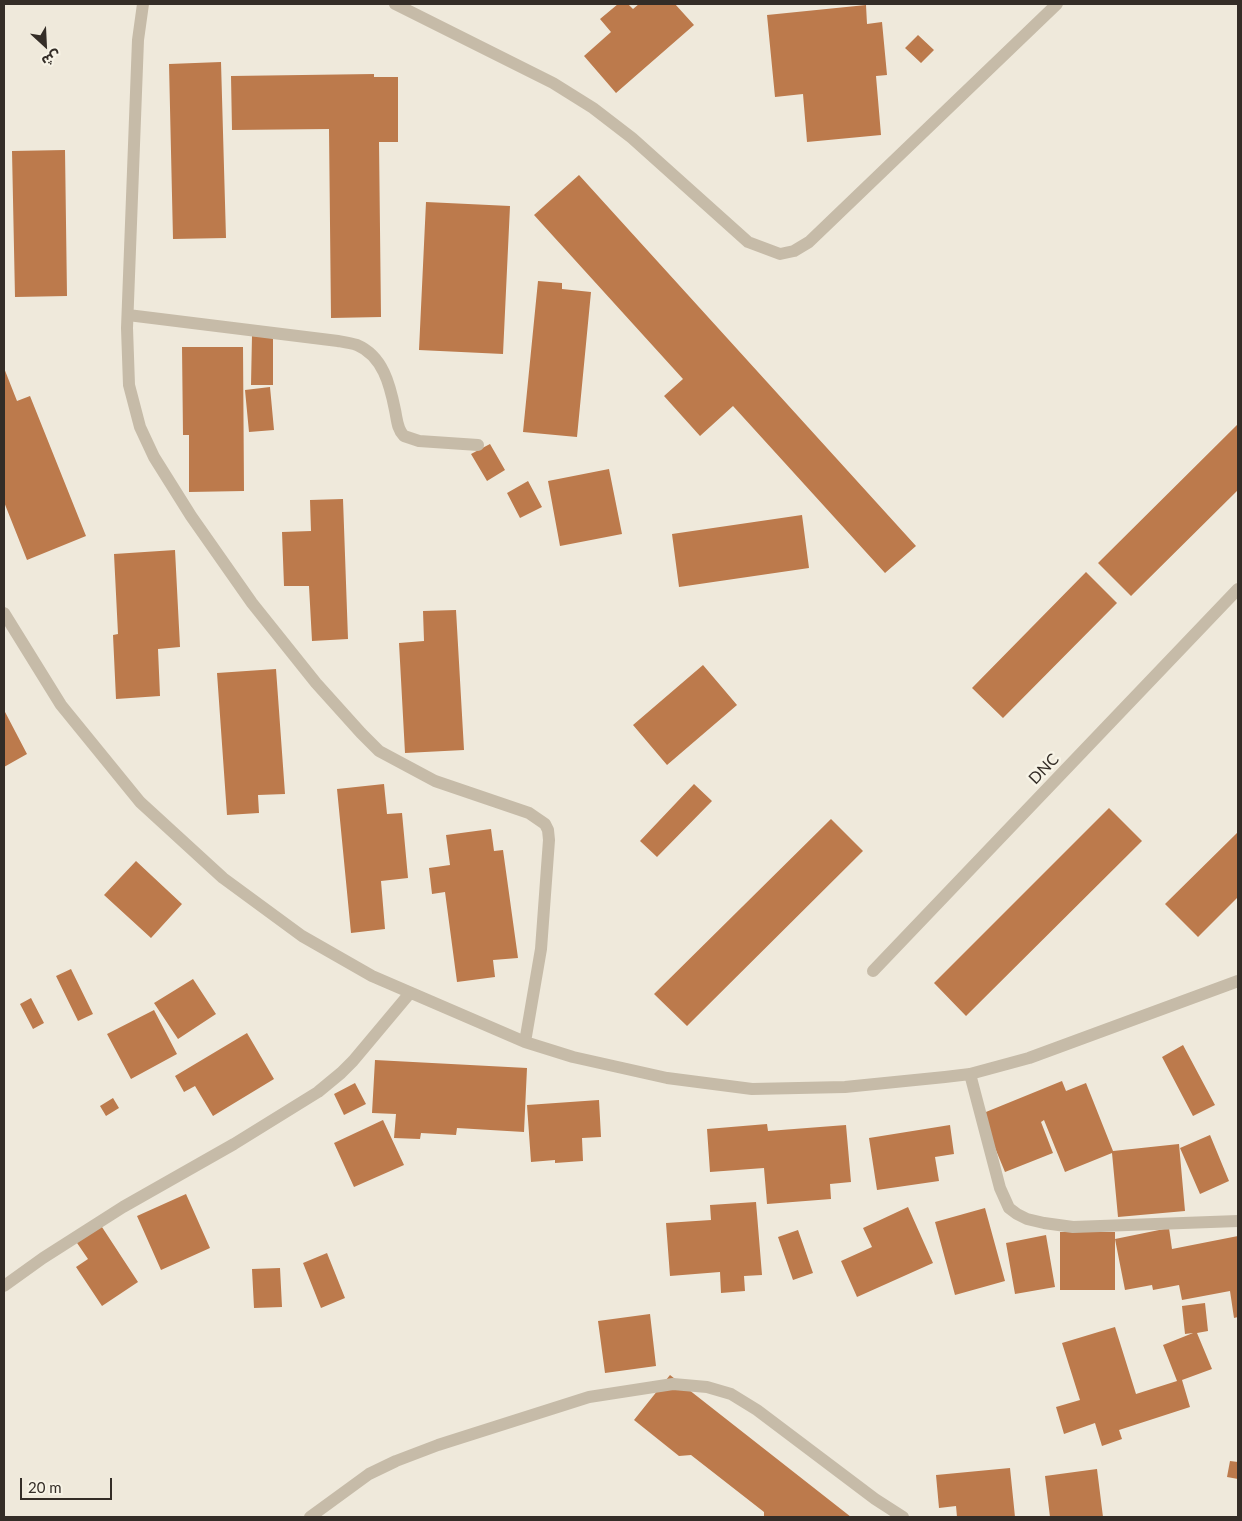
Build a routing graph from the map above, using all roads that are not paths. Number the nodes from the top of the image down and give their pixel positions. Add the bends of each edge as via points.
1 (144, 4) edge
2 (395, 4) edge
3 (1057, 4) edge
4 (128, 315) junction
5 (478, 445) dead end
6 (1238, 589) edge
7 (4, 613) edge
8 (873, 971) dead end
9 (1238, 981) edge
10 (410, 993) junction
11 (526, 1042) junction
12 (970, 1074) junction
13 (1238, 1221) edge
14 (4, 1286) edge
15 (310, 1517) edge
16 (903, 1517) edge

1 - 4 street via 138,40
2 - 3 street via 553,83 593,108 632,138 748,242 780,254 794,251 809,242
4 - 5 street via 338,340 356,345 371,354 384,371 398,426 404,436 419,441
4 - 11 street via 128,386 140,427 154,457 252,603 316,683 379,751 435,781 529,813 545,824 549,840 541,949
6 - 8 street, DNC
7 - 10 street via 61,705 140,802 223,878 302,936 372,976
9 - 12 street via 1029,1058
10 - 11 street
10 - 14 street via 353,1061 318,1092 123,1207
11 - 12 street via 667,1078 752,1089 845,1087
12 - 13 street via 1000,1188 1009,1208 1016,1214 1044,1223 1073,1227
15 - 16 street via 369,1474 438,1445 589,1397 673,1384 707,1387 731,1394

